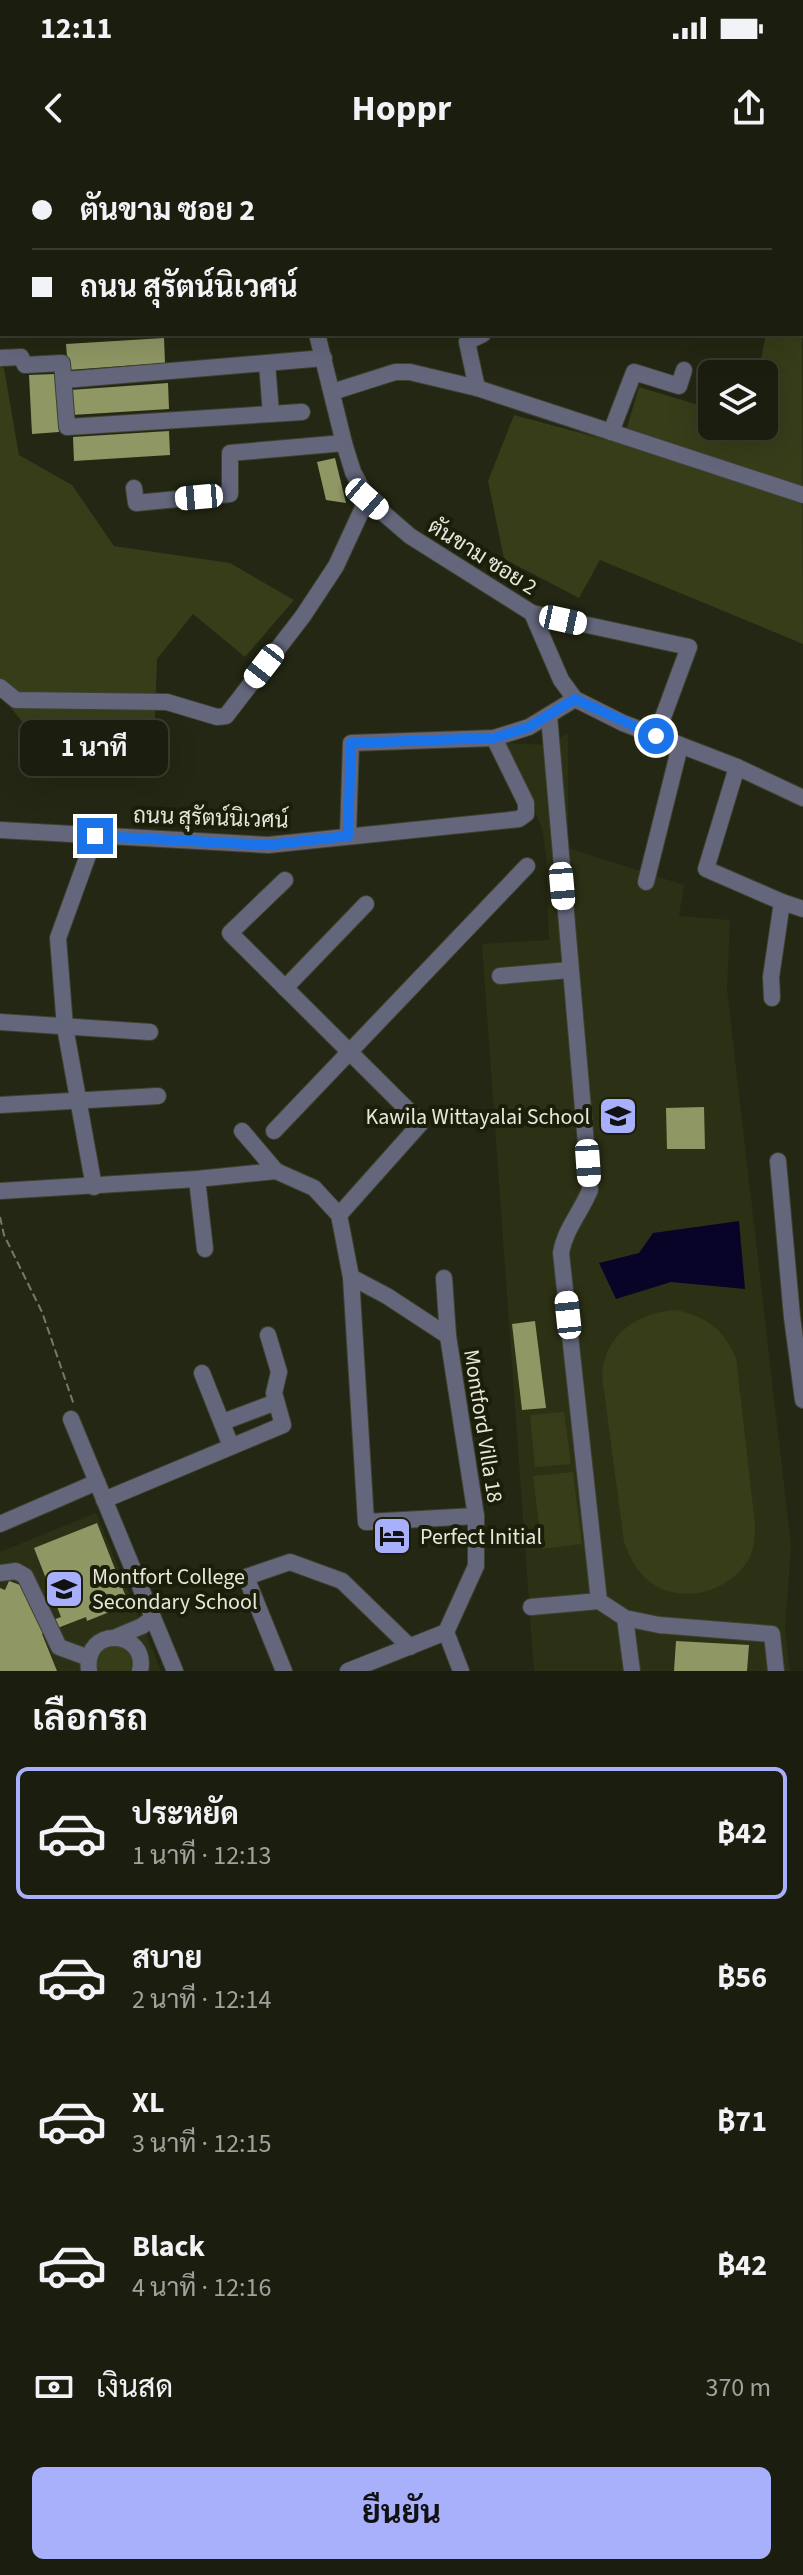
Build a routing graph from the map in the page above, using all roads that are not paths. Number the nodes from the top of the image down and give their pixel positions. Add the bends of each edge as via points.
1 (318, 336) edge
2 (479, 336) edge
3 (0, 358) edge
4 (324, 358) junction
5 (267, 363) junction
6 (684, 370) dead end
7 (64, 380) junction
8 (477, 388) junction
9 (332, 392) junction
10 (302, 412) dead end
11 (271, 414) junction
12 (611, 432) junction
13 (344, 443) junction
14 (134, 488) dead end
15 (803, 495) edge
16 (367, 499) junction
17 (532, 613) junction
18 (0, 687) edge
19 (575, 699) junction
20 (549, 716) junction
21 (656, 736) junction
22 (494, 738) junction
23 (680, 746) junction
24 (737, 767) junction
25 (803, 798) edge
26 (0, 830) edge
27 (95, 836) junction
28 (348, 836) junction
29 (527, 866) dead end
30 (285, 880) dead end
31 (646, 882) dead end
32 (782, 902) junction
33 (366, 904) dead end
34 (803, 909) edge
35 (570, 970) junction
36 (500, 976) dead end
37 (285, 988) junction
38 (772, 998) dead end
39 (0, 1022) edge
40 (65, 1027) junction
41 (150, 1032) dead end
42 (349, 1053) junction
43 (158, 1096) dead end
44 (79, 1102) junction
45 (0, 1105) edge
46 (242, 1131) dead end
47 (274, 1131) dead end
48 (778, 1161) dead end
49 (276, 1171) junction
50 (197, 1179) junction
51 (94, 1187) junction
52 (0, 1191) edge
53 (339, 1215) junction
54 (784, 1227) junction
55 (803, 1232) edge
56 (205, 1249) dead end
57 (351, 1277) junction
58 (444, 1278) dead end
59 (268, 1335) dead end
60 (448, 1336) junction
61 (202, 1373) dead end
62 (803, 1400) edge
63 (276, 1402) junction
64 (71, 1419) road end
65 (223, 1422) junction
66 (231, 1446) junction
67 (97, 1482) junction
68 (104, 1500) junction
69 (476, 1516) junction
70 (0, 1524) edge
71 (0, 1573) edge
72 (599, 1601) junction
73 (531, 1607) dead end
74 (153, 1618) junction
75 (625, 1618) junction
76 (446, 1632) junction
77 (116, 1637) junction
78 (410, 1647) junction
79 (89, 1664) edge
80 (140, 1671) edge
81 (175, 1671) edge
82 (284, 1671) edge
83 (348, 1671) edge
84 (461, 1671) edge
85 (632, 1671) edge
86 (776, 1671) edge

1 - 4 street
2 - 8 street via 467,342
3 - 7 street via 21,357 25,365 62,363
4 - 5 street
4 - 9 street
5 - 7 street
5 - 11 street
6 - 12 street via 679,386 634,372
7 - 11 street via 67,427
8 - 9 street via 395,372
8 - 12 street
9 - 13 street
10 - 11 street
12 - 15 street
13 - 14 street via 230,453 230,494 136,503
13 - 16 street
16 - 17 street, ตันขาม ซอย 2 via 410,536
16 - 18 street via 336,566 226,716 167,702 16,700
17 - 19 street, ตันขาม ซอย 2 via 561,680
17 - 21 street via 689,647
19 - 20 street
19 - 21 street
20 - 22 street
20 - 35 street
21 - 23 street
22 - 28 street via 351,743
22 - 28 street, ถนน สุรัตน์นิเวศน์ via 526,803 526,814 519,819
23 - 24 street
23 - 31 street
24 - 25 street
24 - 32 street via 706,869
26 - 27 street, ถนน สุรัตน์นิเวศน์
27 - 28 street, ถนน สุรัตน์นิเวศน์ via 268,845
27 - 40 street via 58,938
29 - 42 street
30 - 37 street via 230,933
32 - 34 street
32 - 38 street
33 - 37 street
35 - 36 street
35 - 72 street via 590,1190 564,1235 561,1253
37 - 42 street
39 - 40 street
40 - 41 street
40 - 44 street
42 - 47 street
42 - 53 street via 421,1123
43 - 44 street
44 - 45 street
44 - 51 street
46 - 49 street
48 - 54 street
49 - 50 street
49 - 53 street via 314,1188
50 - 51 street
50 - 56 street
51 - 52 street
53 - 57 street
54 - 55 street
54 - 62 street
57 - 60 street, Montford Villa 18
57 - 69 street via 366,1522
58 - 60 street
59 - 63 street via 279,1372
60 - 69 street, Montford Villa 18
61 - 65 street
63 - 65 street
63 - 66 street via 283,1425
64 - 67 street
65 - 66 street
66 - 68 street
67 - 68 street
67 - 70 street
68 - 74 street
69 - 76 street, Montford Villa 18 via 476,1566
71 - 79 street via 25,1576 59,1647
72 - 73 street
72 - 75 street
74 - 77 street
74 - 81 street
75 - 85 street
75 - 86 street via 772,1634
76 - 78 street
76 - 84 street
77 - 79 street via 97,1644
77 - 80 street via 134,1646
78 - 82 street via 342,1581 290,1562 246,1577
78 - 83 street

